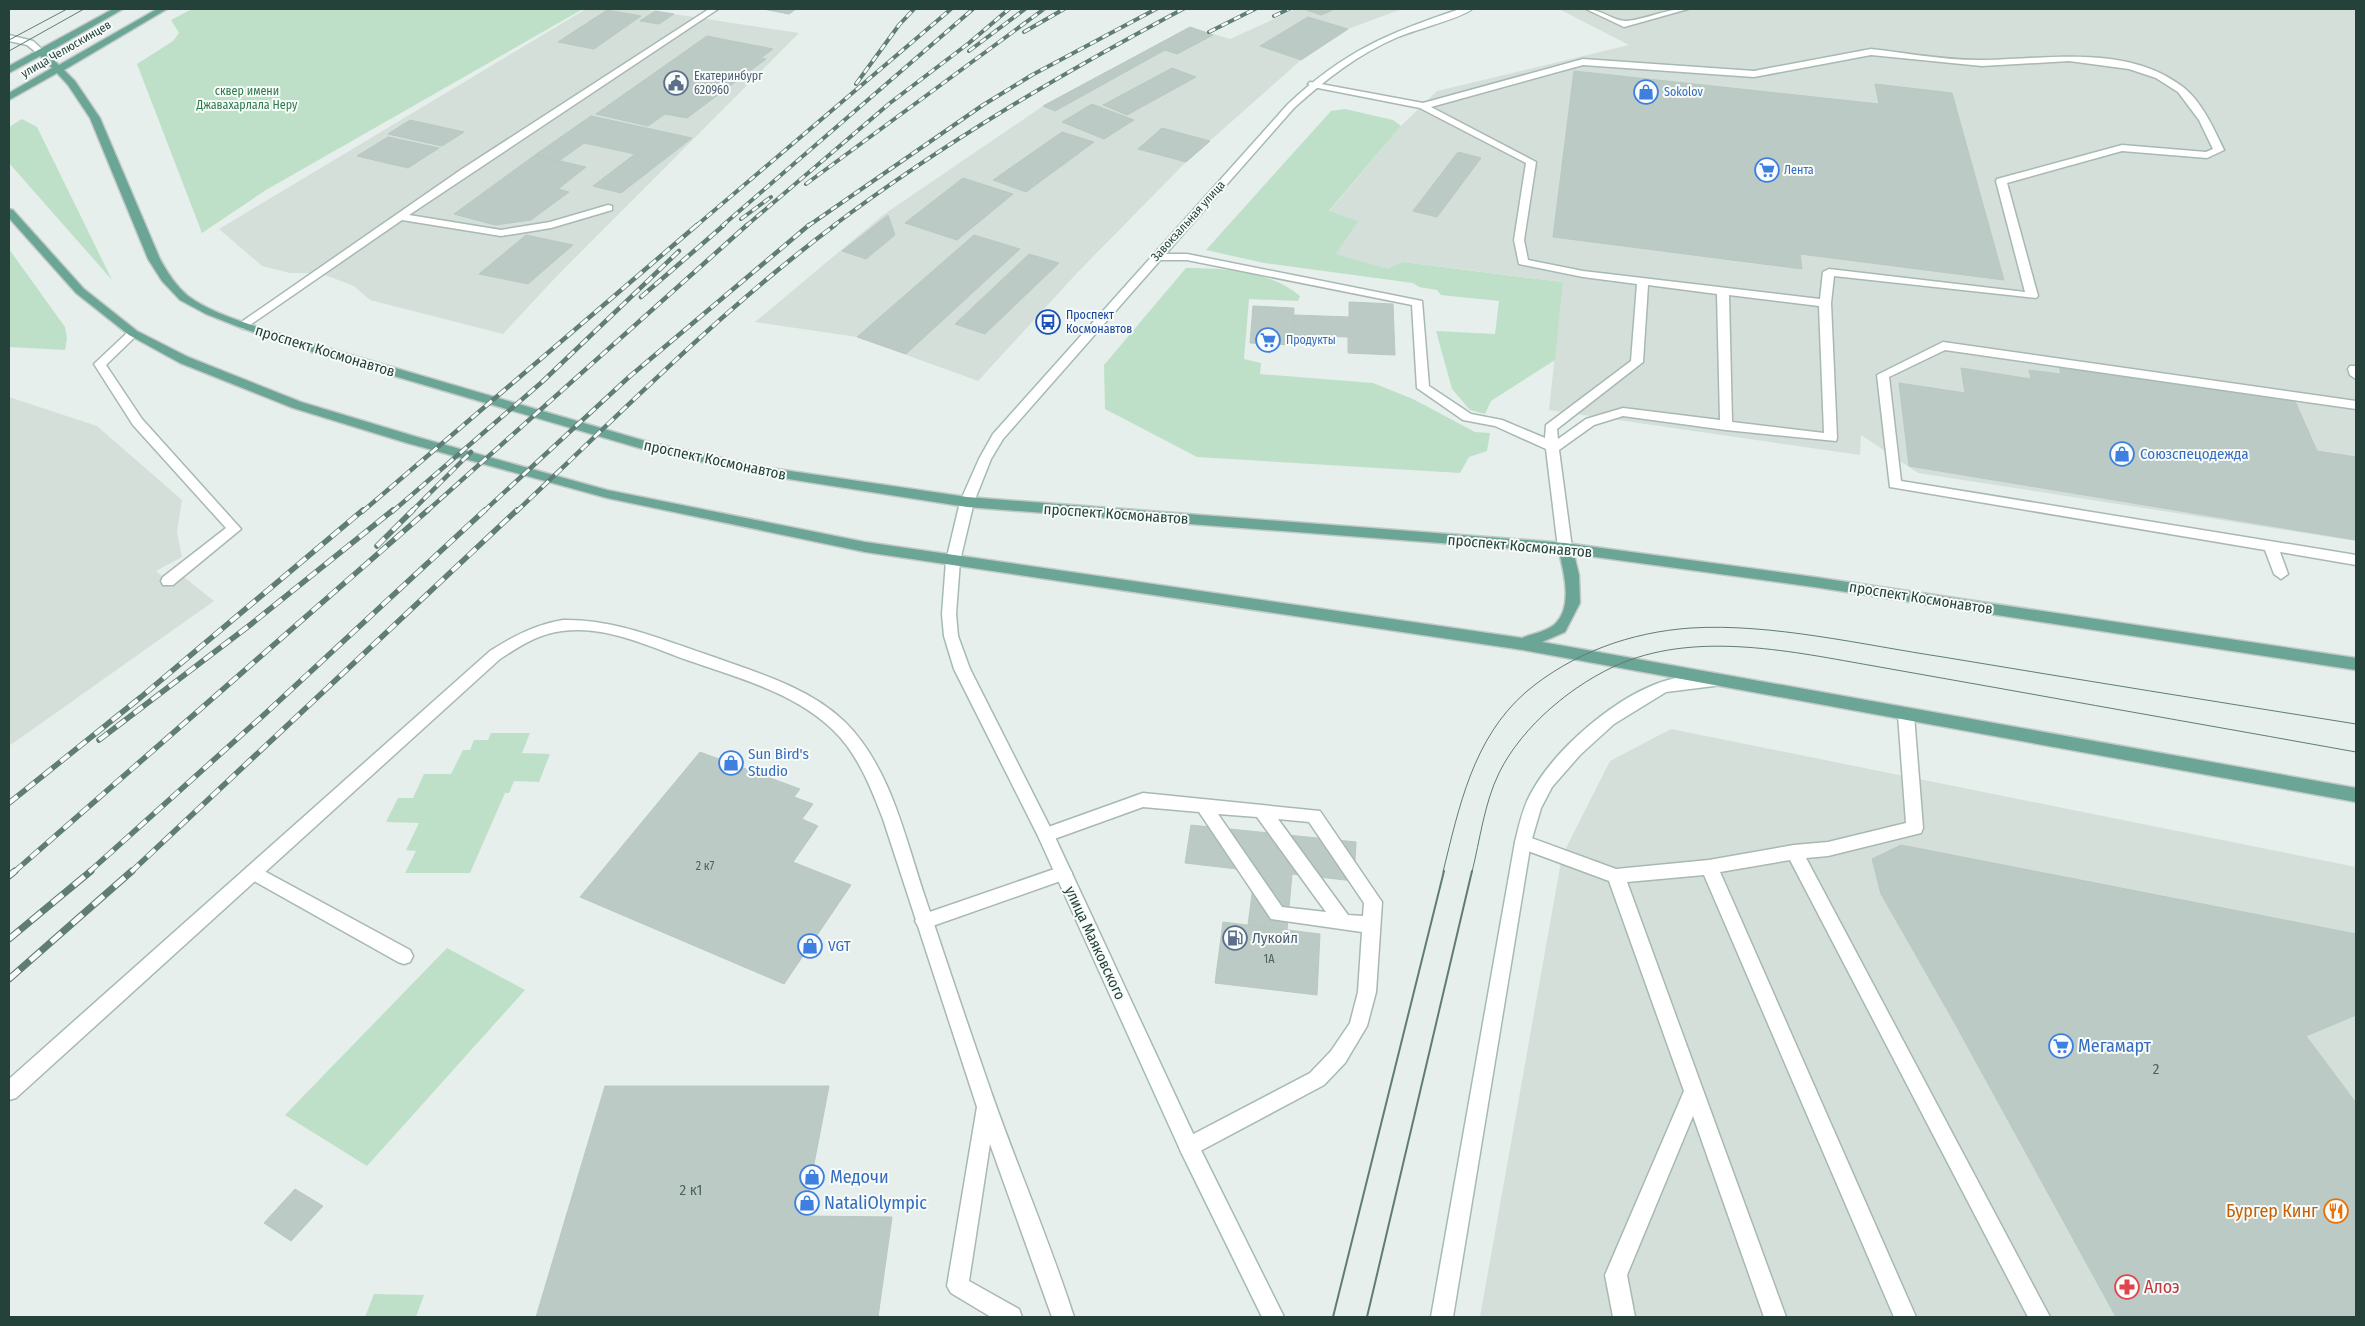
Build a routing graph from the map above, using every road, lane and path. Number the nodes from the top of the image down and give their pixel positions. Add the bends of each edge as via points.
1 (119, 9) edge
2 (163, 9) edge
3 (714, 9) edge
4 (1468, 9) edge
5 (1590, 9) edge
6 (1684, 9) edge
7 (9, 38) edge
8 (41, 52) junction
9 (59, 69) junction
10 (9, 70) edge
11 (1313, 84) junction
12 (9, 97) edge
13 (1423, 106) junction
14 (608, 208) dead end
15 (9, 212) edge
16 (401, 217) junction
17 (1156, 257) junction
18 (1643, 282) junction
19 (1723, 291) junction
20 (1825, 303) junction
21 (243, 325) junction
22 (133, 333) junction
23 (2356, 369) edge
24 (2356, 375) edge
25 (2356, 405) edge
26 (1726, 426) junction
27 (1554, 448) junction
28 (967, 502) junction
29 (2271, 546) junction
30 (1565, 548) junction
31 (2356, 560) edge
32 (953, 561) junction
33 (2281, 574) dead end
34 (168, 580) dead end
35 (1523, 644) junction
36 (2356, 664) edge
37 (1719, 680) junction
38 (1906, 715) junction
39 (2356, 795) edge
40 (1203, 805) junction
41 (1262, 811) junction
42 (1046, 835) junction
43 (1523, 842) junction
44 (1794, 852) junction
45 (1709, 867) junction
46 (253, 872) junction
47 (1063, 873) junction
48 (1616, 876) junction
49 (924, 921) junction
50 (1343, 922) junction
51 (1371, 925) junction
52 (404, 956) dead end
53 (9, 1090) edge
54 (1693, 1092) junction
55 (986, 1106) junction
56 (1189, 1147) junction
57 (1011, 1317) edge
58 (1063, 1317) edge
59 (1273, 1317) edge
60 (1442, 1317) edge
61 (1624, 1317) edge
62 (1775, 1317) edge
63 (1905, 1317) edge
64 (2039, 1317) edge

1 - 8 main road, улица Челюскинцев
2 - 9 main road, улица Челюскинцев
3 - 16 street
4 - 11 street, Завокзальная улица via 1367,46
5 - 6 street via 1624,24
7 - 8 street via 28,41
8 - 9 main road, проспект Космонавтов
8 - 10 main road, улица Челюскинцев
9 - 12 main road, улица Челюскинцев
9 - 21 main road, проспект Космонавтов via 95,118 154,259 166,279 196,306
11 - 13 street
11 - 17 street, Завокзальная улица
13 - 18 street via 1531,162 1519,240 1523,262
13 - 20 street via 1583,62 1754,74 1871,52 1982,63 2069,58 2130,66 2159,76 2181,90 2204,119 2219,150 2207,155 2122,148 2001,181 2032,296 1829,272
14 - 16 street via 551,225 501,233
15 - 22 main road via 80,291
16 - 21 street
17 - 27 street via 1187,257 1418,303 1423,388 1467,417 1498,423
17 - 28 street, Завокзальная улица via 998,436
18 - 19 street
18 - 27 street via 1637,362 1550,428
19 - 20 street
19 - 26 street
20 - 26 street via 1831,438
21 - 28 main road, проспект Космонавтов via 651,448 763,472
22 - 32 main road via 184,360 297,405 412,440 607,494 778,530
22 - 34 street via 100,364 137,422 234,529
23 - 24 street
25 - 29 street via 1943,346 1884,375 1895,484
26 - 27 street via 1623,412 1590,422
27 - 30 street
28 - 30 main road, проспект Космонавтов
28 - 32 street, Завокзальная улица
29 - 31 street
29 - 33 street
30 - 35 main road via 1572,575 1573,602 1560,628
30 - 36 main road, проспект Космонавтов via 1824,583
32 - 35 main road
32 - 42 street, улица Маяковского via 949,614 951,636 962,669
35 - 37 main road
37 - 38 main road
37 - 43 street via 1678,683 1660,688 1624,708 1568,756 1550,778 1536,799
38 - 39 main road
38 - 44 street via 1915,828 1828,849
40 - 41 street
40 - 42 street via 1142,800
40 - 50 street via 1277,914
41 - 50 street
41 - 51 street via 1314,816 1374,902
42 - 47 street, улица Маяковского
43 - 48 street
43 - 60 street
44 - 45 street
44 - 64 street
45 - 48 street
45 - 63 street
46 - 49 street via 495,655 526,636 558,626 587,624 632,635 757,679 806,702 838,725 862,754 883,798
46 - 52 street
46 - 53 street
47 - 49 street
47 - 56 street, улица Маяковского
48 - 54 street
49 - 55 street
50 - 51 street
51 - 56 street via 1365,1001 1358,1026 1338,1057 1317,1079
54 - 61 street via 1616,1275
54 - 62 street
55 - 57 street via 958,1286
55 - 58 street
56 - 59 street, улица Маяковского

